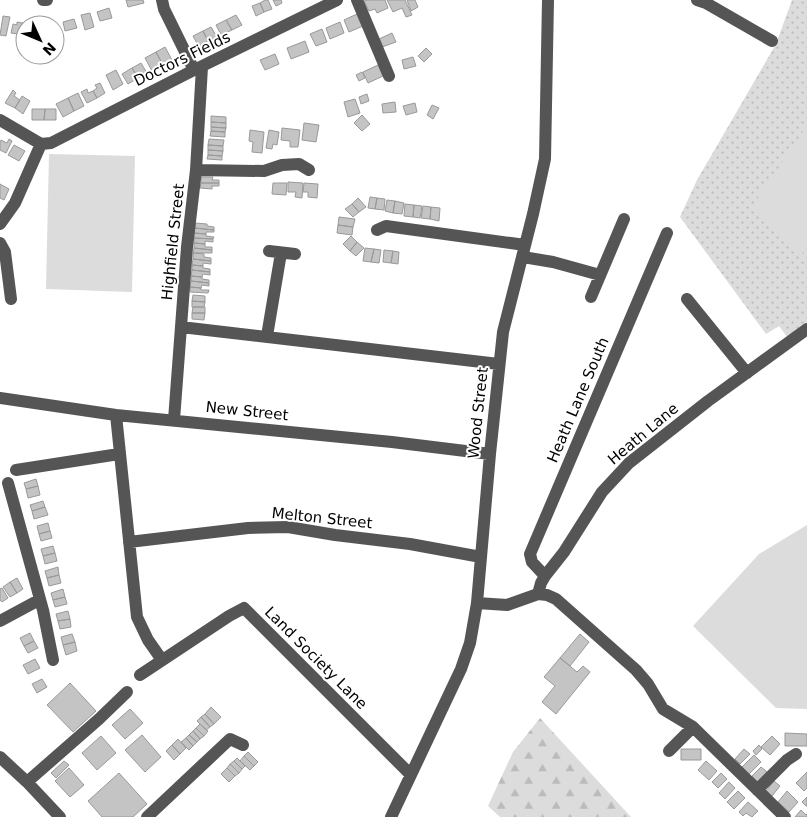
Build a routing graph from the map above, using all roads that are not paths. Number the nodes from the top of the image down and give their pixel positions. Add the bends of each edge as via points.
1 (43, 0) edge
2 (47, 0) edge
3 (162, 0) edge
4 (337, 0) edge
5 (357, 0) edge
6 (548, 0) edge
7 (697, 0) edge
8 (772, 41) dead end
9 (198, 68) junction
10 (389, 76) dead end
11 (0, 120) edge
12 (41, 144) junction
13 (196, 170) junction
14 (309, 170) dead end
15 (624, 219) dead end
16 (0, 224) edge
17 (377, 230) dead end
18 (667, 233) dead end
19 (0, 243) edge
20 (524, 251) junction
21 (295, 254) dead end
22 (600, 275) junction
23 (591, 297) dead end
24 (11, 298) dead end
25 (687, 299) dead end
26 (181, 327) junction
27 (807, 329) edge
28 (268, 336) junction
29 (499, 364) junction
30 (747, 373) junction
31 (0, 398) edge
32 (116, 415) junction
33 (174, 420) junction
34 (119, 454) junction
35 (490, 454) junction
36 (16, 470) dead end
37 (8, 483) dead end
38 (129, 542) junction
39 (481, 557) junction
40 (545, 576) junction
41 (538, 594) junction
42 (39, 600) junction
43 (478, 603) junction
44 (0, 621) edge
45 (53, 660) dead end
46 (162, 660) junction
47 (140, 675) dead end
48 (127, 692) dead end
49 (693, 726) junction
50 (242, 745) dead end
51 (669, 751) dead end
52 (796, 754) dead end
53 (0, 757) edge
54 (411, 775) junction
55 (28, 782) junction
56 (756, 790) junction
57 (60, 817) edge
58 (147, 817) edge
59 (391, 817) edge
60 (785, 817) edge

1 - 2 street
3 - 9 street
4 - 9 street, Doctors Fields
5 - 10 street
6 - 20 street, Wood Street via 546,159
7 - 8 street
9 - 12 street, Doctors Fields via 51,143
9 - 13 street, Highfield Street
11 - 12 street
12 - 16 street via 15,203
13 - 14 street via 264,170 299,164
13 - 26 street, Highfield Street
15 - 22 street
17 - 20 street via 386,226
18 - 40 street, Heath Lane South via 530,554 532,562
19 - 24 street via 5,252
20 - 22 street
20 - 29 street, Wood Street via 503,332
21 - 28 street via 275,252
22 - 23 street
25 - 30 street
26 - 28 street
26 - 33 street, Highfield Street
27 - 30 street, Heath Lane
28 - 29 street
29 - 35 street, Wood Street
30 - 40 street, Heath Lane via 630,463 602,492
31 - 32 street, New Street
32 - 33 street, New Street
32 - 34 street
33 - 35 street, New Street
34 - 36 street
34 - 38 street
35 - 39 street, Wood Street
37 - 42 street
38 - 39 street, Melton Street via 248,528 288,527
38 - 46 street via 137,617
39 - 43 street, Wood Street
40 - 41 street, Heath Lane
41 - 43 street via 507,605
41 - 49 street via 553,597 564,606 636,670 663,709
42 - 44 street
42 - 45 street
43 - 54 street, Wood Street via 461,669
46 - 47 street, Land Society Lane
46 - 54 street, Land Society Lane via 244,608
48 - 55 street
49 - 51 street
49 - 56 street
50 - 58 street via 230,739
52 - 56 street
53 - 55 street
54 - 59 street, Wood Street
55 - 57 street
56 - 60 street

